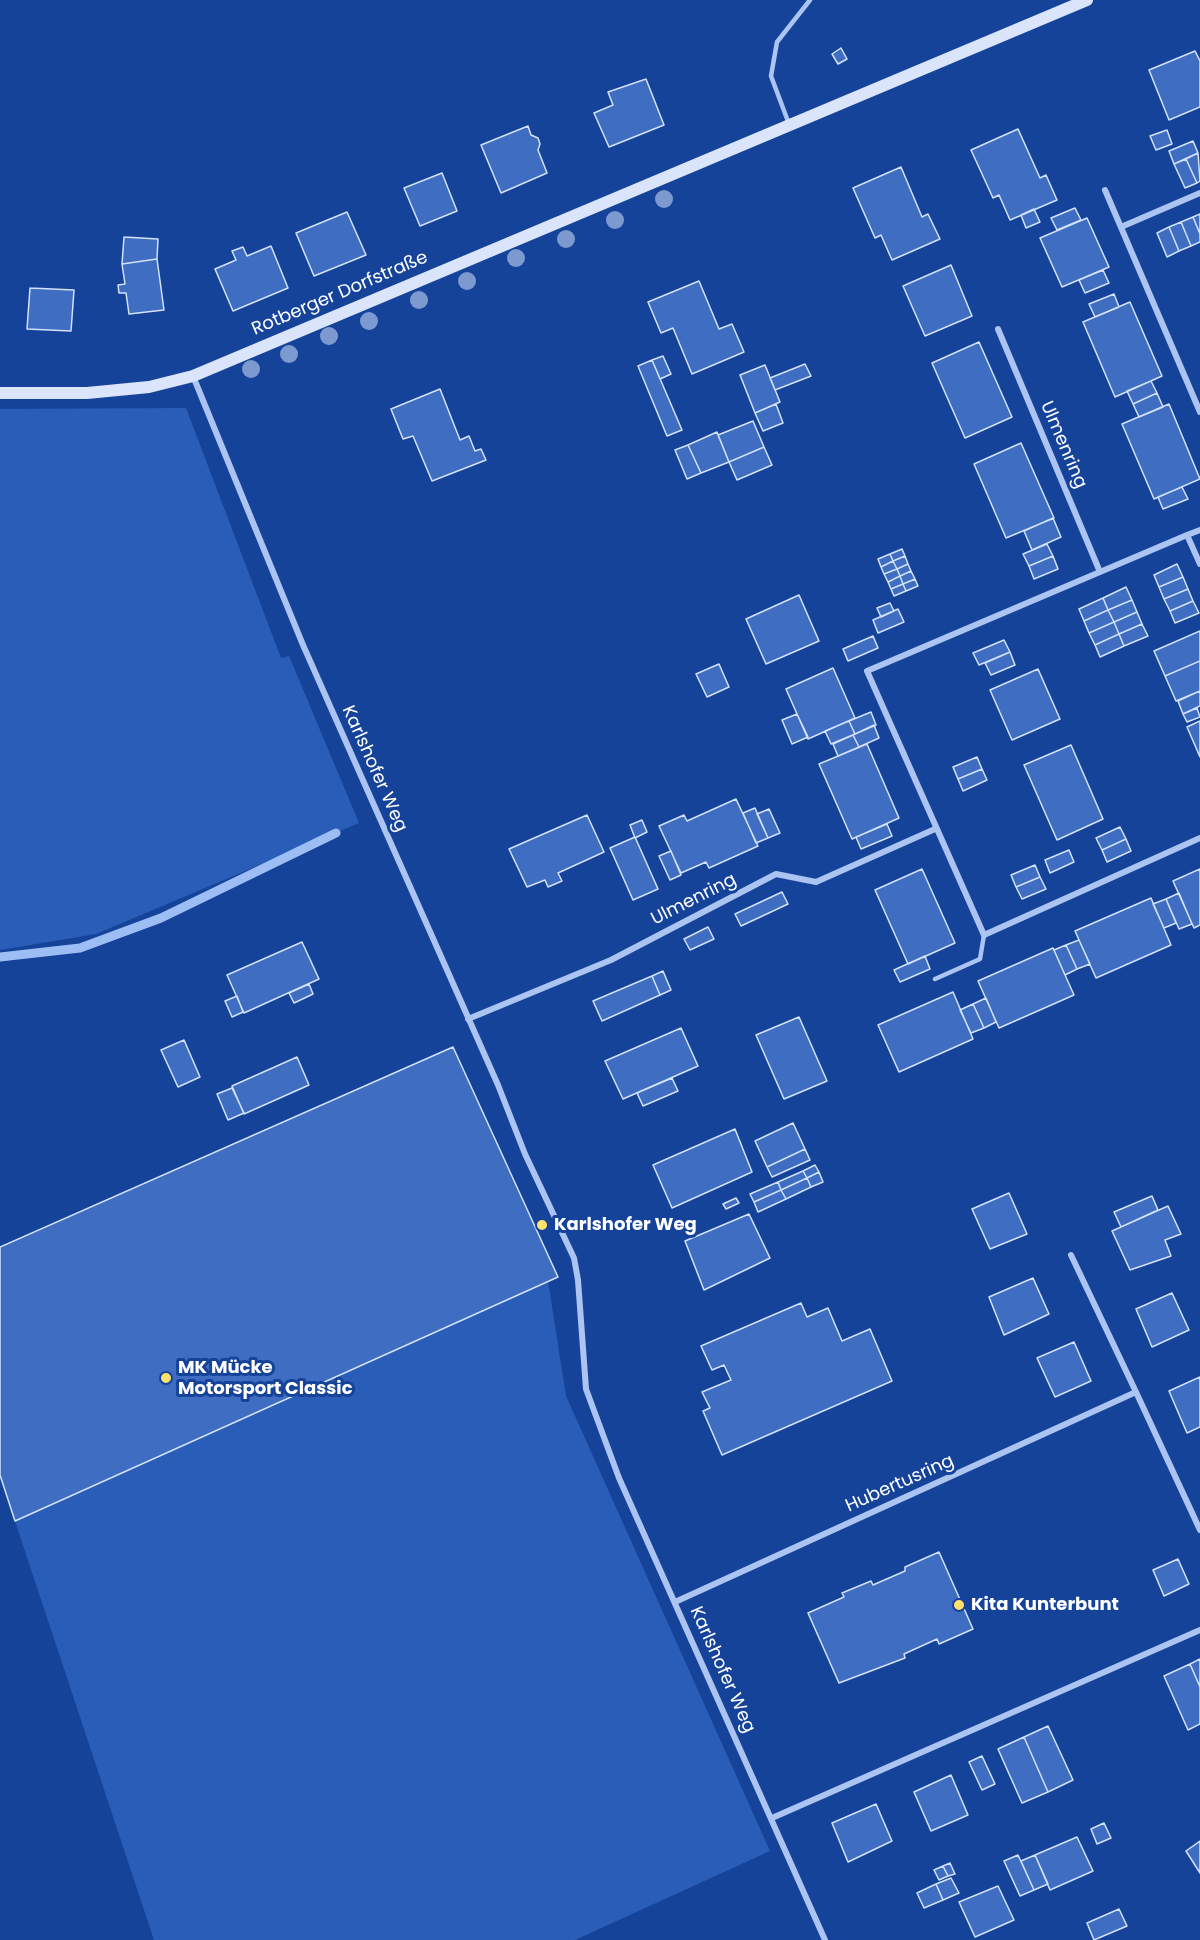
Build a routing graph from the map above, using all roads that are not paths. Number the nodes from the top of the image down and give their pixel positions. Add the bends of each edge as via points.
1 (810, 0) edge
2 (1087, 0) edge
3 (789, 124) junction
4 (1105, 190) dead end
5 (1200, 193) edge
6 (1121, 227) junction
7 (998, 330) dead end
8 (193, 376) junction
9 (0, 393) edge
10 (1200, 412) edge
11 (1200, 530) edge
12 (1187, 535) junction
13 (1200, 564) edge
14 (1100, 572) junction
15 (935, 829) junction
16 (1200, 838) edge
17 (984, 935) junction
18 (935, 979) dead end
19 (468, 1019) junction
20 (1071, 1255) dead end
21 (1136, 1392) junction
22 (1200, 1530) edge
23 (675, 1602) junction
24 (1200, 1630) edge
25 (772, 1818) junction
26 (825, 1940) edge

1 - 3 lane via 777,42 771,76
2 - 3 main road, Rotberger Dorfstraße
3 - 8 main road, Rotberger Dorfstraße
4 - 6 street
5 - 6 street
6 - 10 street
7 - 14 street, Ulmenring
8 - 9 main road, Rotberger Dorfstraße via 149,387 87,393
8 - 19 street, Karlshofer Weg via 303,645
11 - 12 street
12 - 13 street
12 - 14 street
14 - 15 street via 867,671
15 - 17 street
15 - 19 street, Ulmenring via 816,882 776,874 611,960
16 - 17 street
17 - 18 lane via 980,959
19 - 23 street, Karlshofer Weg via 574,1258 586,1389 619,1479
20 - 21 street
21 - 22 street
21 - 23 street, Hubertusring
23 - 25 street, Karlshofer Weg
24 - 25 street
25 - 26 street, Karlshofer Weg

